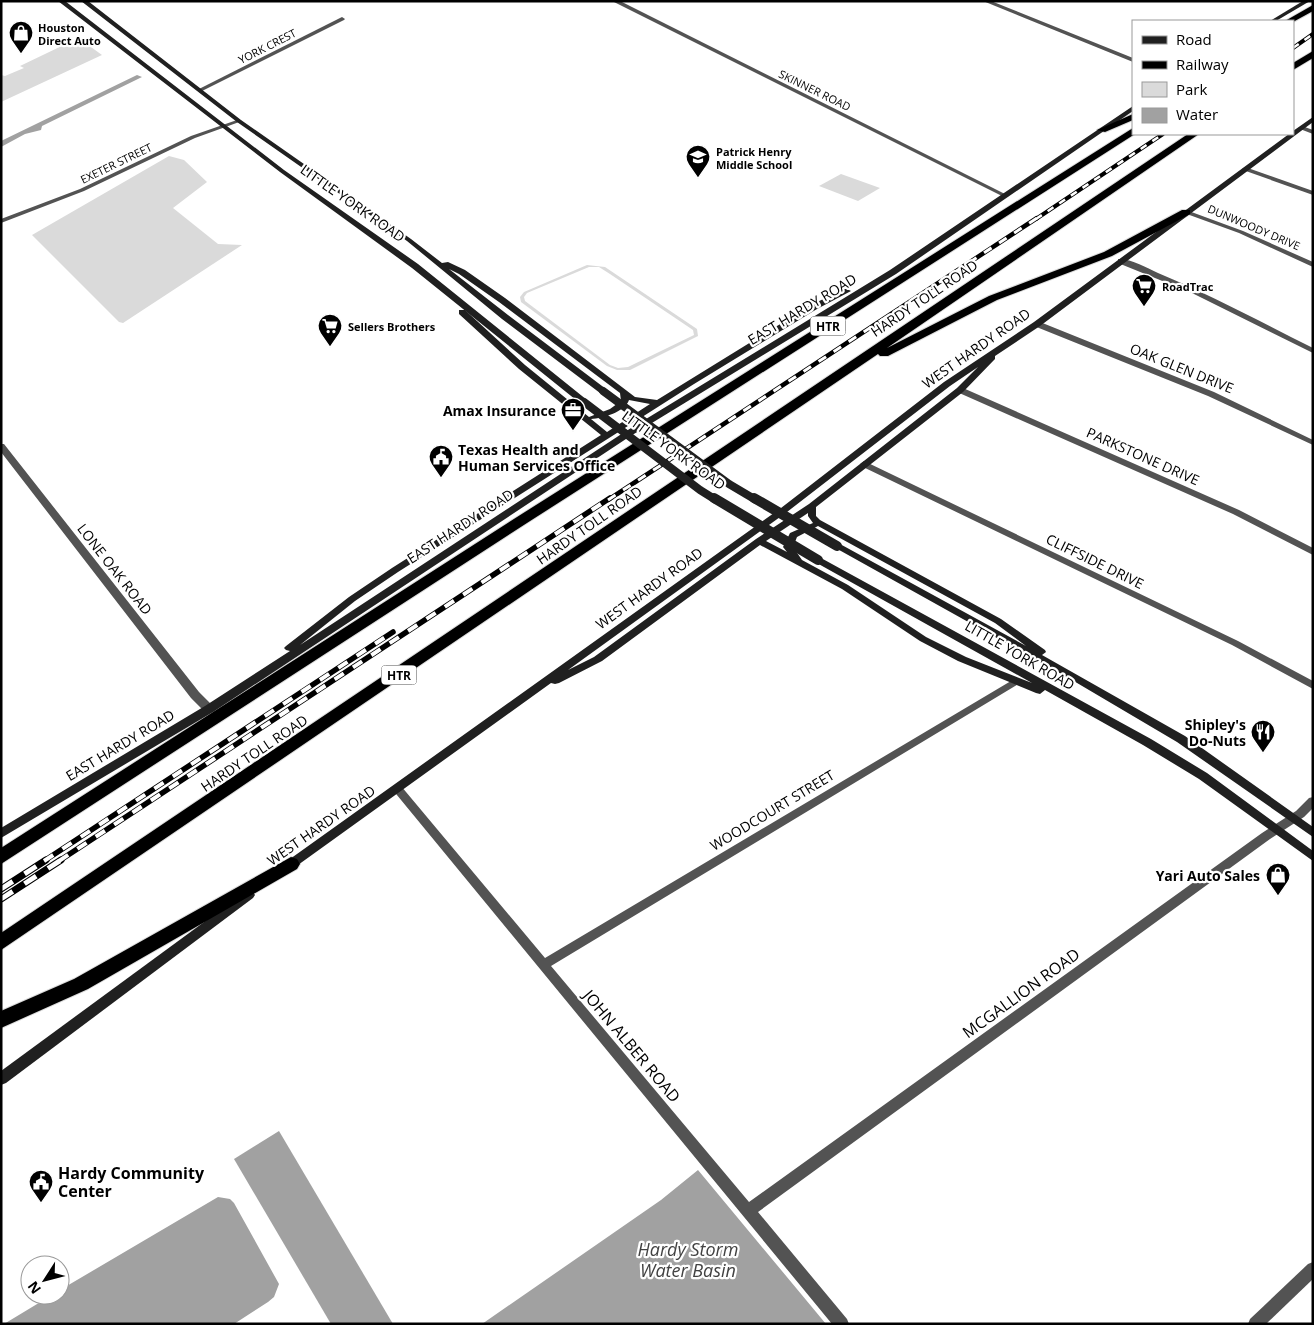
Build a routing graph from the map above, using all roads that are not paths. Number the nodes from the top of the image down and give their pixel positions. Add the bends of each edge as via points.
1 (84, 1) edge
2 (615, 1) edge
3 (986, 1) edge
4 (1307, 1) edge
5 (62, 2) edge
6 (1313, 7) edge
7 (1313, 15) edge
8 (342, 19) dead end
9 (1275, 20) edge
10 (1291, 20) edge
11 (1294, 27) edge
12 (1313, 54) edge
13 (1132, 60) edge
14 (1294, 66) edge
15 (200, 90) junction
16 (1132, 109) edge
17 (1132, 117) edge
18 (1313, 119) edge
19 (239, 121) junction
20 (224, 127) junction
21 (1302, 128) junction
22 (1102, 130) junction
23 (1132, 132) edge
24 (1313, 132) edge
25 (1294, 134) edge
26 (1193, 135) edge
27 (1292, 135) edge
28 (302, 164) junction
29 (1246, 169) junction
30 (282, 171) junction
31 (1313, 193) edge
32 (1006, 196) junction
33 (1186, 212) junction
34 (1, 221) edge
35 (421, 249) junction
36 (401, 256) junction
37 (433, 259) junction
38 (1121, 261) junction
39 (1313, 265) edge
40 (415, 266) junction
41 (893, 272) junction
42 (1037, 324) junction
43 (1001, 348) junction
44 (1313, 351) edge
45 (960, 390) junction
46 (624, 392) junction
47 (658, 403) junction
48 (795, 403) junction
49 (581, 415) junction
50 (646, 422) junction
51 (606, 435) junction
52 (626, 435) junction
53 (1313, 443) edge
54 (1, 446) edge
55 (864, 464) junction
56 (812, 506) junction
57 (779, 514) junction
58 (761, 527) junction
59 (828, 528) junction
60 (759, 541) junction
61 (1313, 552) edge
62 (799, 563) junction
63 (1076, 678) junction
64 (1016, 681) junction
65 (1313, 686) edge
66 (524, 696) junction
67 (1064, 698) junction
68 (209, 709) junction
69 (397, 789) junction
70 (1313, 802) edge
71 (1293, 819) junction
72 (1276, 830) junction
73 (1313, 833) edge
74 (1, 834) edge
75 (1, 857) edge
76 (1313, 857) edge
77 (291, 864) junction
78 (1, 944) edge
79 (544, 964) junction
80 (1, 1020) edge
81 (1, 1079) edge
82 (748, 1211) junction
83 (1313, 1269) edge
84 (842, 1324) edge
85 (1255, 1324) edge

1 - 15 main road, LITTLE YORK ROAD
2 - 32 street, SKINNER ROAD
3 - 13 street
4 - 9 main road
5 - 20 main road, LITTLE YORK ROAD
6 - 10 highway
7 - 11 highway
8 - 15 street, YORK CREST
12 - 14 highway
15 - 19 main road, LITTLE YORK ROAD
16 - 22 main road, EAST HARDY ROAD
17 - 22 highway
18 - 21 main road, WEST HARDY ROAD
19 - 20 street, EXETER STREET
19 - 28 main road, LITTLE YORK ROAD
20 - 30 main road, LITTLE YORK ROAD
20 - 34 street, EXETER STREET via 168,149 82,190
21 - 24 street
21 - 25 main road, WEST HARDY ROAD
22 - 32 main road, EAST HARDY ROAD
23 - 75 highway, HARDY TOLL ROAD / HTR via 515,524
26 - 48 highway, HARDY TOLL ROAD / HTR
27 - 29 main road, WEST HARDY ROAD
28 - 30 main road
28 - 35 main road, LITTLE YORK ROAD
29 - 31 street
29 - 33 main road, WEST HARDY ROAD
30 - 36 main road, LITTLE YORK ROAD
32 - 41 main road, EAST HARDY ROAD
33 - 38 main road, WEST HARDY ROAD
33 - 39 street, DUNWOODY DRIVE via 1241,232
33 - 48 highway via 1108,254 974,307
35 - 36 main road
35 - 37 main road, LITTLE YORK ROAD
36 - 40 main road, LITTLE YORK ROAD
37 - 46 main road via 462,272
37 - 50 main road, LITTLE YORK ROAD, bridge
38 - 42 main road, WEST HARDY ROAD
38 - 44 street via 1213,301
40 - 49 main road via 482,333
40 - 52 main road, LITTLE YORK ROAD, bridge
41 - 47 main road via 814,307
41 - 50 main road, EAST HARDY ROAD
42 - 43 main road, WEST HARDY ROAD
42 - 53 street, OAK GLEN DRIVE via 1241,405
43 - 45 main road
43 - 57 main road, WEST HARDY ROAD via 946,384
45 - 55 main road
45 - 61 street, PARKSTONE DRIVE via 1236,512
46 - 47 main road via 633,399
46 - 49 main road via 625,402 613,411 593,417
47 - 51 main road
48 - 78 highway, HARDY TOLL ROAD / HTR
49 - 51 main road
50 - 52 main road, EAST HARDY ROAD
50 - 57 main road, LITTLE YORK ROAD, bridge via 729,484
51 - 68 main road via 359,594
52 - 58 main road, LITTLE YORK ROAD, bridge via 700,490
52 - 68 main road, EAST HARDY ROAD
54 - 68 street, LONE OAK ROAD
55 - 56 main road
55 - 65 street, CLIFFSIDE DRIVE via 1235,643
56 - 59 main road via 812,516
56 - 60 main road
57 - 58 main road, WEST HARDY ROAD
57 - 63 main road, LITTLE YORK ROAD, bridge
58 - 66 main road, WEST HARDY ROAD
58 - 67 main road, LITTLE YORK ROAD, bridge
59 - 62 main road via 812,526 793,535 788,547
59 - 63 main road via 998,620
60 - 62 main road
60 - 66 main road via 598,659
62 - 64 main road via 844,587 924,639
63 - 71 main road, LITTLE YORK ROAD via 1181,739
64 - 67 main road
64 - 79 street, WOODCOURT STREET
66 - 69 main road, WEST HARDY ROAD
67 - 72 main road, LITTLE YORK ROAD via 1203,776
68 - 74 main road, EAST HARDY ROAD
69 - 77 main road, WEST HARDY ROAD
69 - 79 street, JOHN ALBER ROAD
70 - 71 street, MCGALLION ROAD
71 - 72 street, MCGALLION ROAD
71 - 73 main road, LITTLE YORK ROAD
72 - 76 main road, LITTLE YORK ROAD
72 - 82 street, MCGALLION ROAD
77 - 80 highway via 81,984
77 - 81 main road, WEST HARDY ROAD
79 - 82 street, JOHN ALBER ROAD
82 - 84 street, JOHN ALBER ROAD
83 - 85 street

